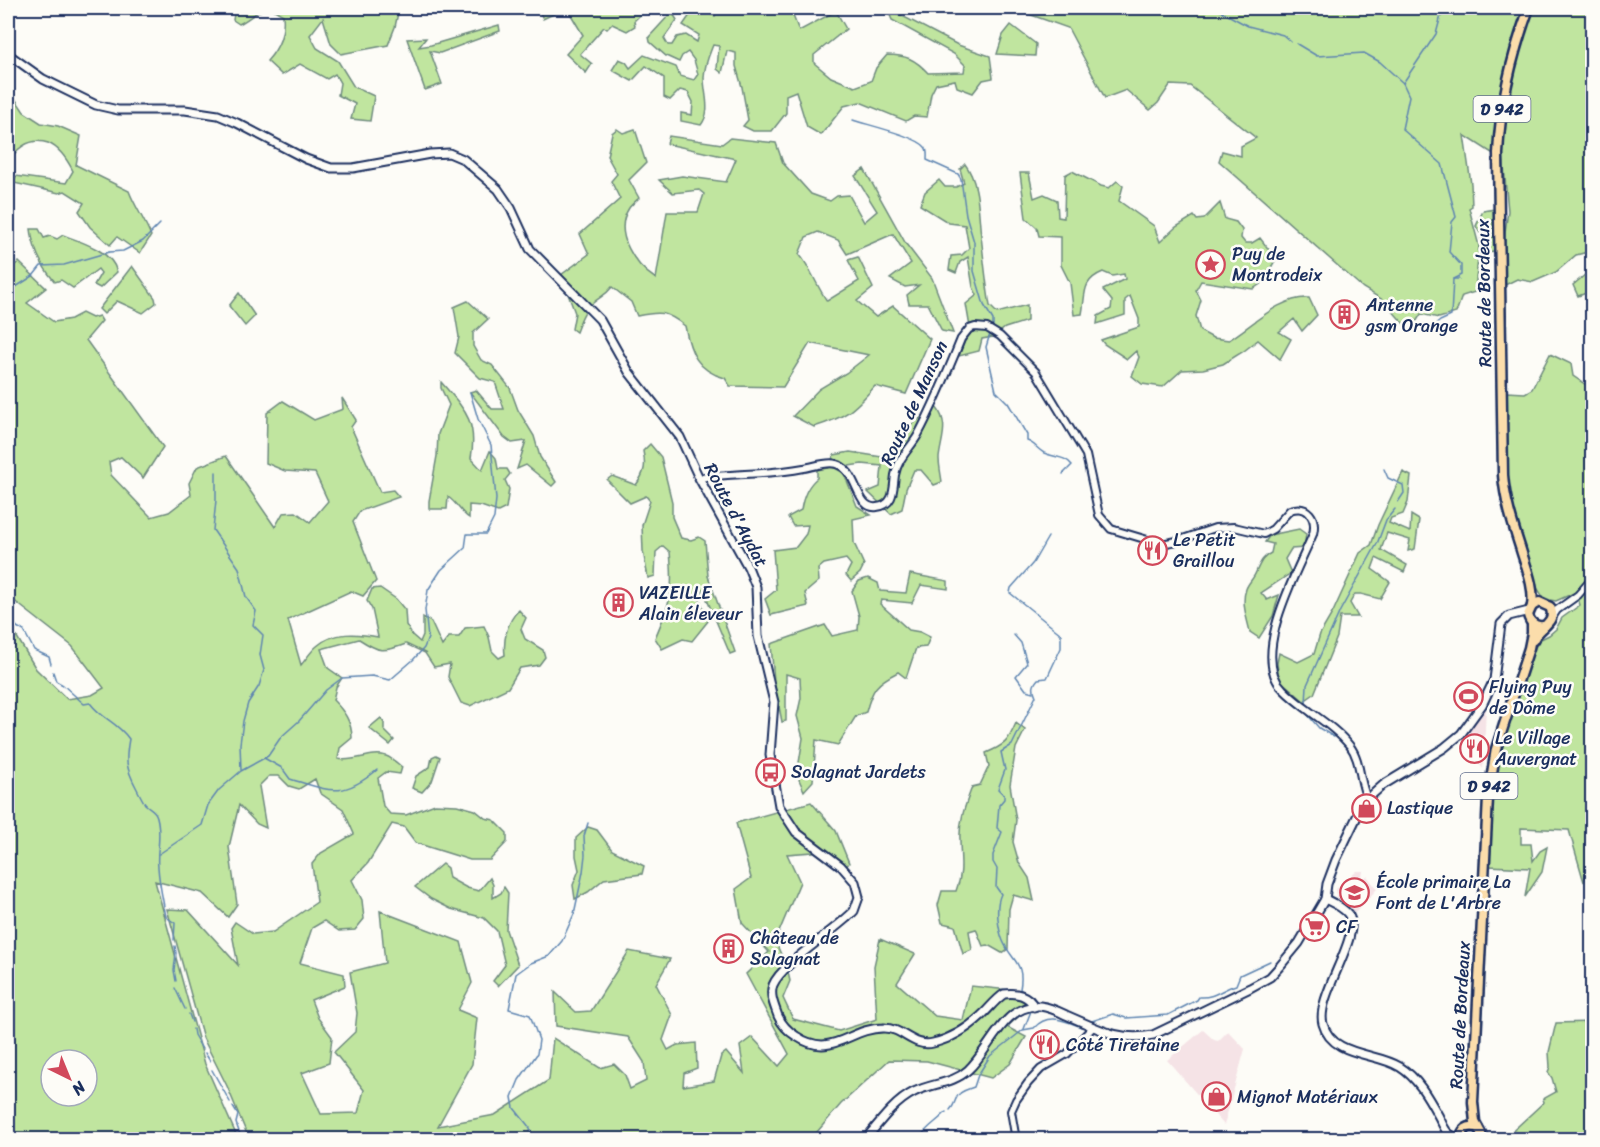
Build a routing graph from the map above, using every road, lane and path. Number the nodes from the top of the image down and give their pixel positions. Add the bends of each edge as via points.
1 (1529, 8) edge
2 (8, 54) edge
3 (699, 478) junction
4 (1529, 578) junction
5 (1591, 580) edge
6 (1574, 598) junction
7 (1546, 604) junction
8 (1530, 615) junction
9 (1552, 616) junction
10 (1543, 626) junction
11 (1529, 648) junction
12 (1367, 798) junction
13 (1325, 899) junction
14 (1034, 1006) junction
15 (1093, 1028) junction
16 (1473, 1135) edge
17 (865, 1140) edge
18 (1016, 1140) edge

1 - 4 main road, Route de Bordeaux / D 942 via 1503,100 1498,154 1503,475
2 - 3 main road, Route d'Aydat via 43,79 96,105 218,115 331,168 353,168 430,154 449,153 463,159 498,189 530,249 600,320 629,372 680,437
3 - 12 street, Route de Manson via 830,463 847,470 866,504 885,504 893,494 901,459 921,428 961,339 969,329 992,330 1040,378 1086,455 1099,515 1114,531 1163,544 1215,528 1234,527 1264,534 1296,508 1306,510 1313,518 1314,534 1274,626 1273,673 1284,691 1351,747
3 - 14 main road, Route d'Aydat via 756,587 758,636 774,702 771,764 779,806 796,832 841,866 859,892 851,914 776,979 772,994 782,1023 811,1045 826,1045 885,1028 926,1044 960,1031 1004,994 1021,995
4 - 7 main road, Route de Bordeaux / D 942
4 - 8 main road, Route de Bordeaux / D 942 via 1533,599
5 - 6 street
6 - 7 street
6 - 9 street
7 - 8 main road via 1539,602
7 - 9 main road
8 - 10 main road via 1538,627
8 - 11 main road, Route de Bordeaux / D 942 via 1533,628
8 - 12 main road via 1512,614 1501,624 1493,685 1464,730 1444,748
9 - 10 main road
10 - 11 main road, Route de Bordeaux / D 942
11 - 16 main road, Route de Bordeaux / D 942 via 1490,779
12 - 13 main road via 1336,860
13 - 15 main road via 1299,943 1261,982 1153,1035 1131,1038
13 - 16 main road via 1347,913 1352,925 1325,1001 1322,1018 1326,1030 1346,1049 1390,1062 1409,1073 1451,1130
14 - 15 main road via 1046,1007
14 - 17 main road via 1009,1018 963,1074 906,1097
15 - 18 street via 1028,1083 1011,1111

